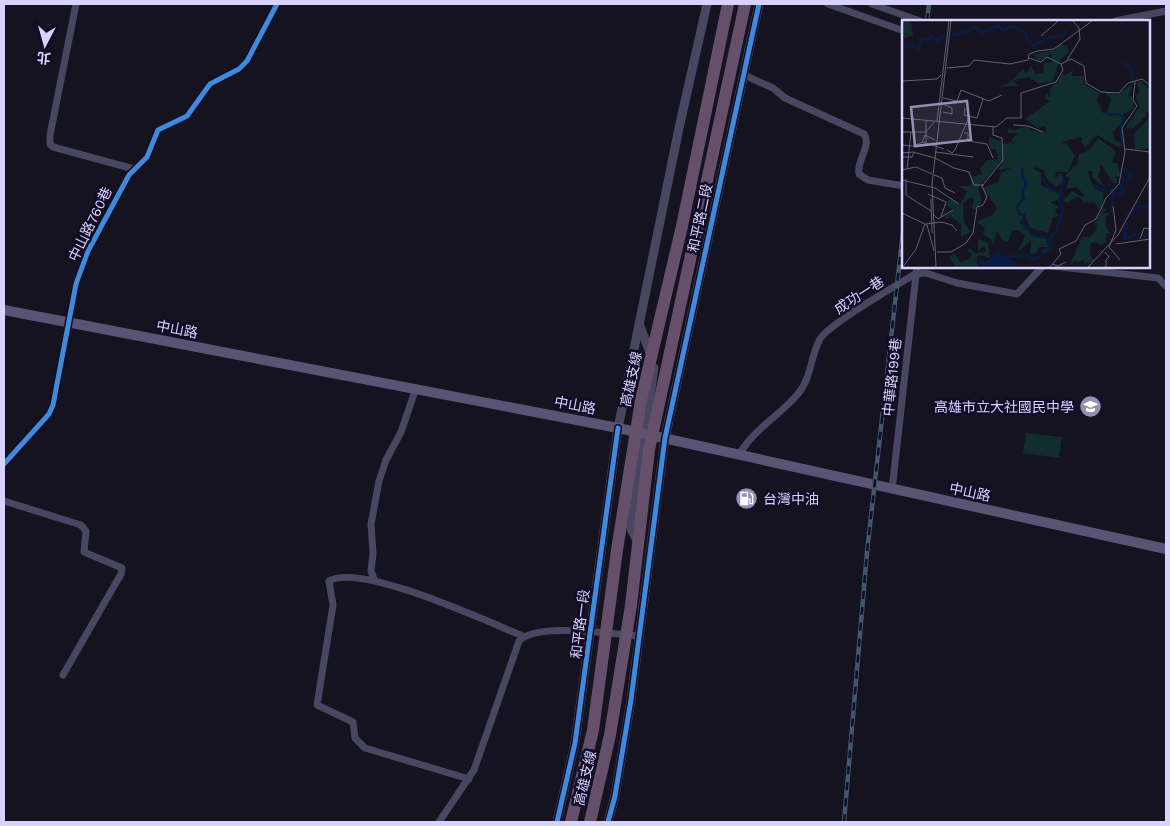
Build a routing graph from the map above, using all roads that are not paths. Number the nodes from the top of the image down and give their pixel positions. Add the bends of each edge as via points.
1 (76, 4) edge
2 (277, 4) edge
3 (707, 4) edge
4 (728, 4) edge
5 (745, 4) edge
6 (759, 4) edge
7 (828, 4) edge
8 (872, 4) edge
9 (1166, 11) edge
10 (917, 20) edge
11 (1120, 20) edge
12 (902, 30) edge
13 (744, 75) junction
14 (134, 169) junction
15 (902, 186) edge
16 (1041, 268) edge
17 (1070, 268) edge
18 (916, 270) edge
19 (1166, 286) edge
20 (4, 310) edge
21 (69, 322) junction
22 (640, 326) junction
23 (416, 388) junction
24 (618, 428) junction
25 (644, 433) junction
26 (665, 438) junction
27 (740, 455) junction
28 (4, 464) edge
29 (892, 490) junction
30 (4, 501) edge
31 (1166, 549) edge
32 (649, 562) junction
33 (376, 581) junction
34 (590, 633) junction
35 (523, 636) junction
36 (639, 636) junction
37 (64, 675) dead end
38 (469, 779) junction
39 (439, 822) edge
40 (557, 822) edge
41 (571, 822) edge
42 (590, 822) edge
43 (608, 822) edge

1 - 14 street via 50,144
2 - 14 street, 中山路760巷 via 247,61 240,69 210,84 187,116 158,130 147,157
3 - 22 street
4 - 41 highway, 高雄支線, bridge via 682,226 641,400 593,730
5 - 42 highway, 高雄支線, bridge via 649,450 625,642 610,735
6 - 13 street, 和平路二段
7 - 12 street
8 - 10 street
9 - 11 street
13 - 15 street via 773,88 785,98 864,134 867,142 859,174 868,180
13 - 26 street, 和平路二段
14 - 21 street, 中山路760巷 via 88,251 76,284
16 - 18 street via 1017,294 957,283
17 - 19 street via 1158,278
18 - 27 street, 成功一巷 via 823,336 811,372 799,394 747,442
18 - 29 street, 中華路199巷
20 - 21 main road, 中山路
21 - 23 main road, 中山路
21 - 28 street, 中山路760巷 via 59,385 49,414
22 - 24 street
22 - 25 street via 655,366
23 - 24 main road, 中山路
23 - 33 street via 379,481 371,524 371,571
24 - 25 main road, 中山路
24 - 34 street, 和平路一段
25 - 26 main road, 中山路
25 - 32 street via 631,529
26 - 27 main road, 中山路
26 - 32 street
27 - 29 main road, 中山路
29 - 31 main road, 中山路
30 - 37 street via 81,525 86,531 84,552 122,568
32 - 36 street
33 - 35 street
33 - 38 street via 358,578 329,581 332,606 316,702 321,708 353,722 355,738 365,748
34 - 35 street via 548,632
34 - 36 street
34 - 40 street, 和平路一段 via 575,743
35 - 38 street
36 - 43 street via 630,710
38 - 39 street

